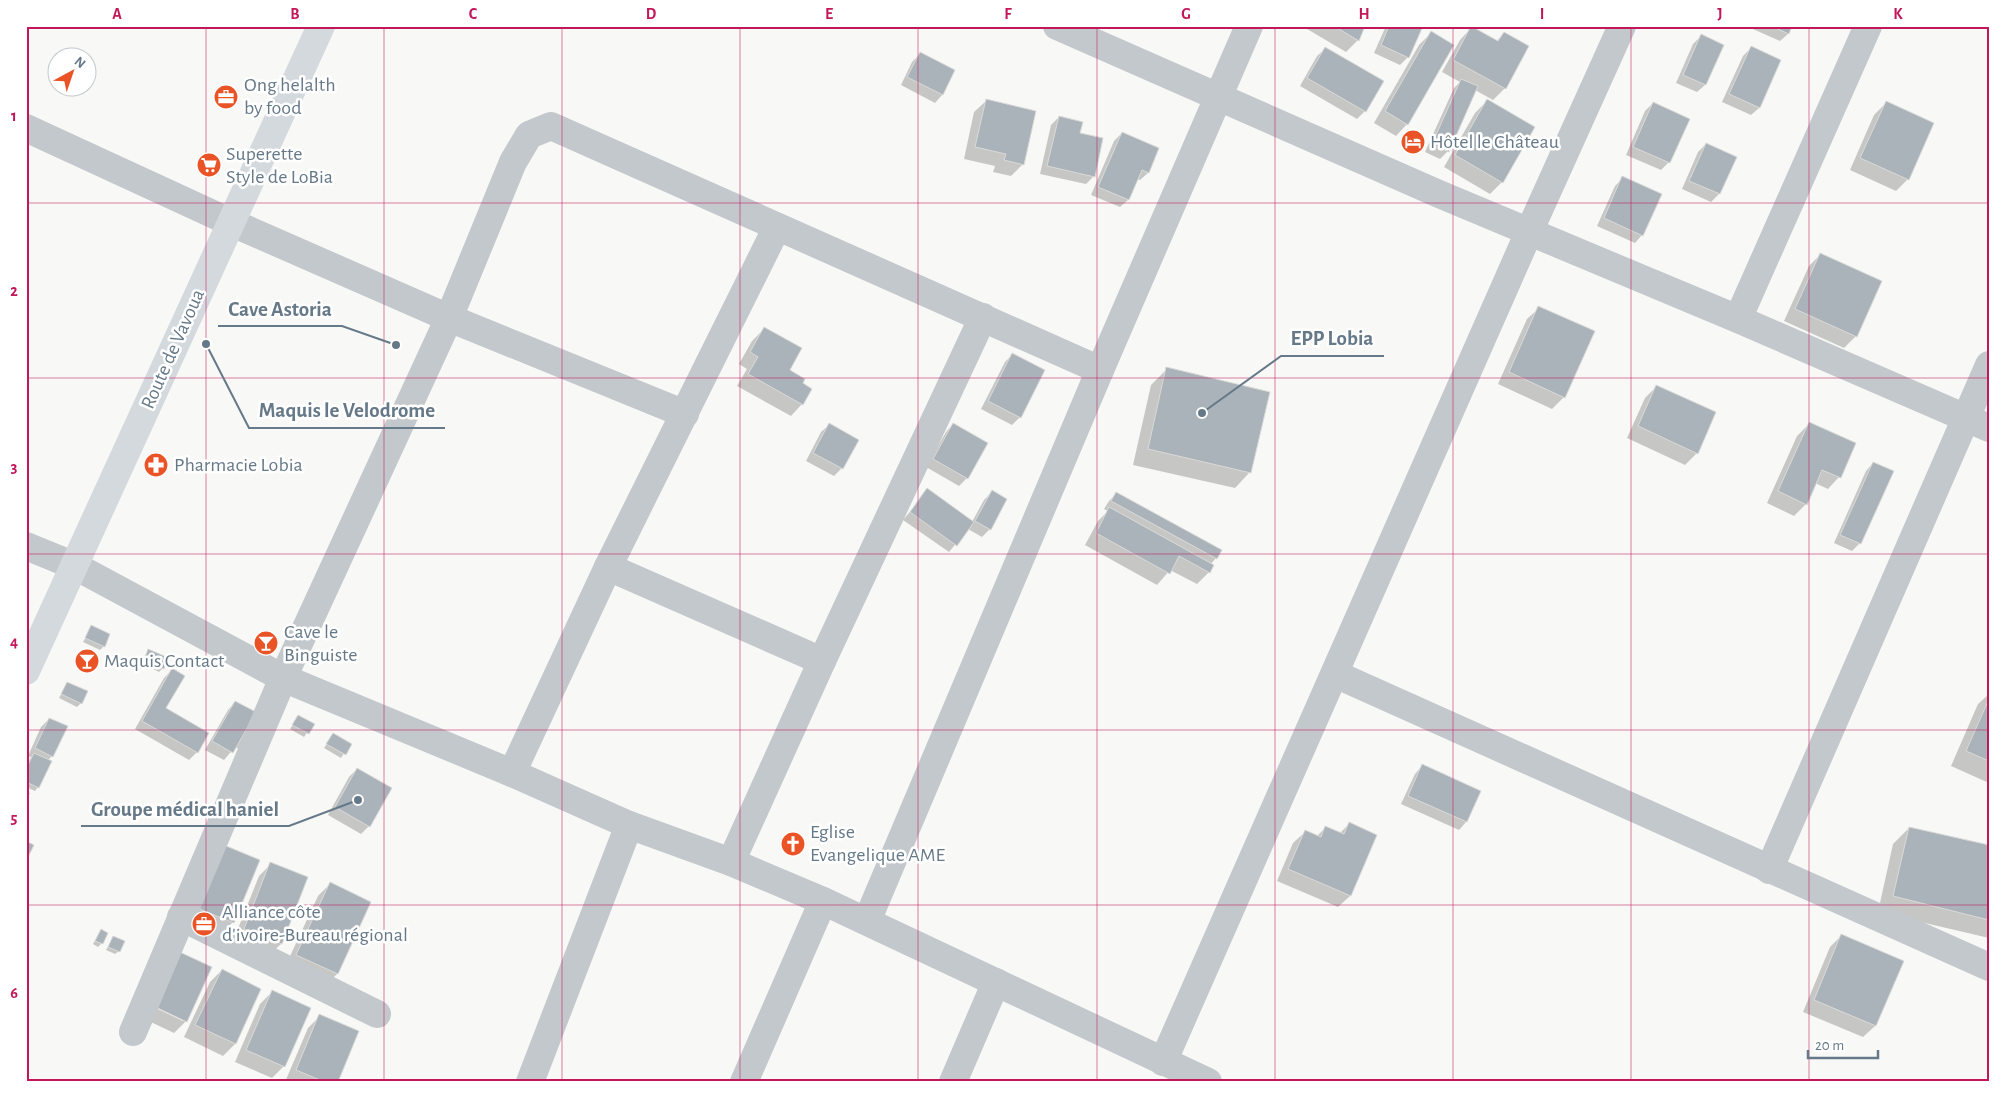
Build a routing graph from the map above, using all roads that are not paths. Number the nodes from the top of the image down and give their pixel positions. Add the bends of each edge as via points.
1 (321, 26) edge
2 (1057, 26) edge
3 (1249, 26) edge
4 (1622, 26) edge
5 (1868, 26) edge
6 (1218, 98) junction
7 (26, 128) edge
8 (230, 222) junction
9 (777, 227) junction
10 (1529, 232) junction
11 (983, 317) junction
12 (449, 318) junction
13 (1738, 319) junction
14 (1989, 365) edge
15 (1100, 370) junction
16 (685, 414) junction
17 (1977, 423) edge
18 (26, 546) edge
19 (74, 566) junction
20 (608, 567) junction
21 (822, 661) junction
22 (26, 671) edge
23 (1335, 674) junction
24 (283, 678) junction
25 (512, 774) junction
26 (628, 825) junction
27 (731, 862) junction
28 (1769, 870) junction
29 (823, 901) junction
30 (181, 917) junction
31 (867, 921) junction
32 (1989, 967) edge
33 (996, 982) junction
34 (377, 1014) dead end
35 (133, 1032) dead end
36 (1164, 1062) junction
37 (530, 1082) edge
38 (744, 1082) edge
39 (953, 1082) edge
40 (1208, 1082) edge

1 - 8 main road, Route de Vavoua
2 - 6 street
3 - 6 street
4 - 10 street
5 - 13 street
6 - 10 street
6 - 15 street
7 - 8 street
8 - 12 street
8 - 19 main road, Route de Vavoua
9 - 11 street
9 - 12 street via 551,126 529,135 513,162
9 - 16 street
10 - 13 street
10 - 23 street
11 - 15 street
11 - 21 street
12 - 16 street
12 - 24 street
13 - 17 street
14 - 17 street
15 - 31 street
16 - 20 street
17 - 28 street
18 - 19 street
19 - 22 main road, Route de Vavoua
19 - 24 street
20 - 21 street
20 - 25 street
21 - 27 street
23 - 28 street
23 - 36 street
24 - 25 street
24 - 30 street
25 - 26 street
26 - 27 street
26 - 37 street
27 - 29 street
28 - 32 street
29 - 31 street
29 - 38 street
30 - 34 street
30 - 35 street
31 - 33 street
33 - 36 street
33 - 39 street
36 - 40 street

